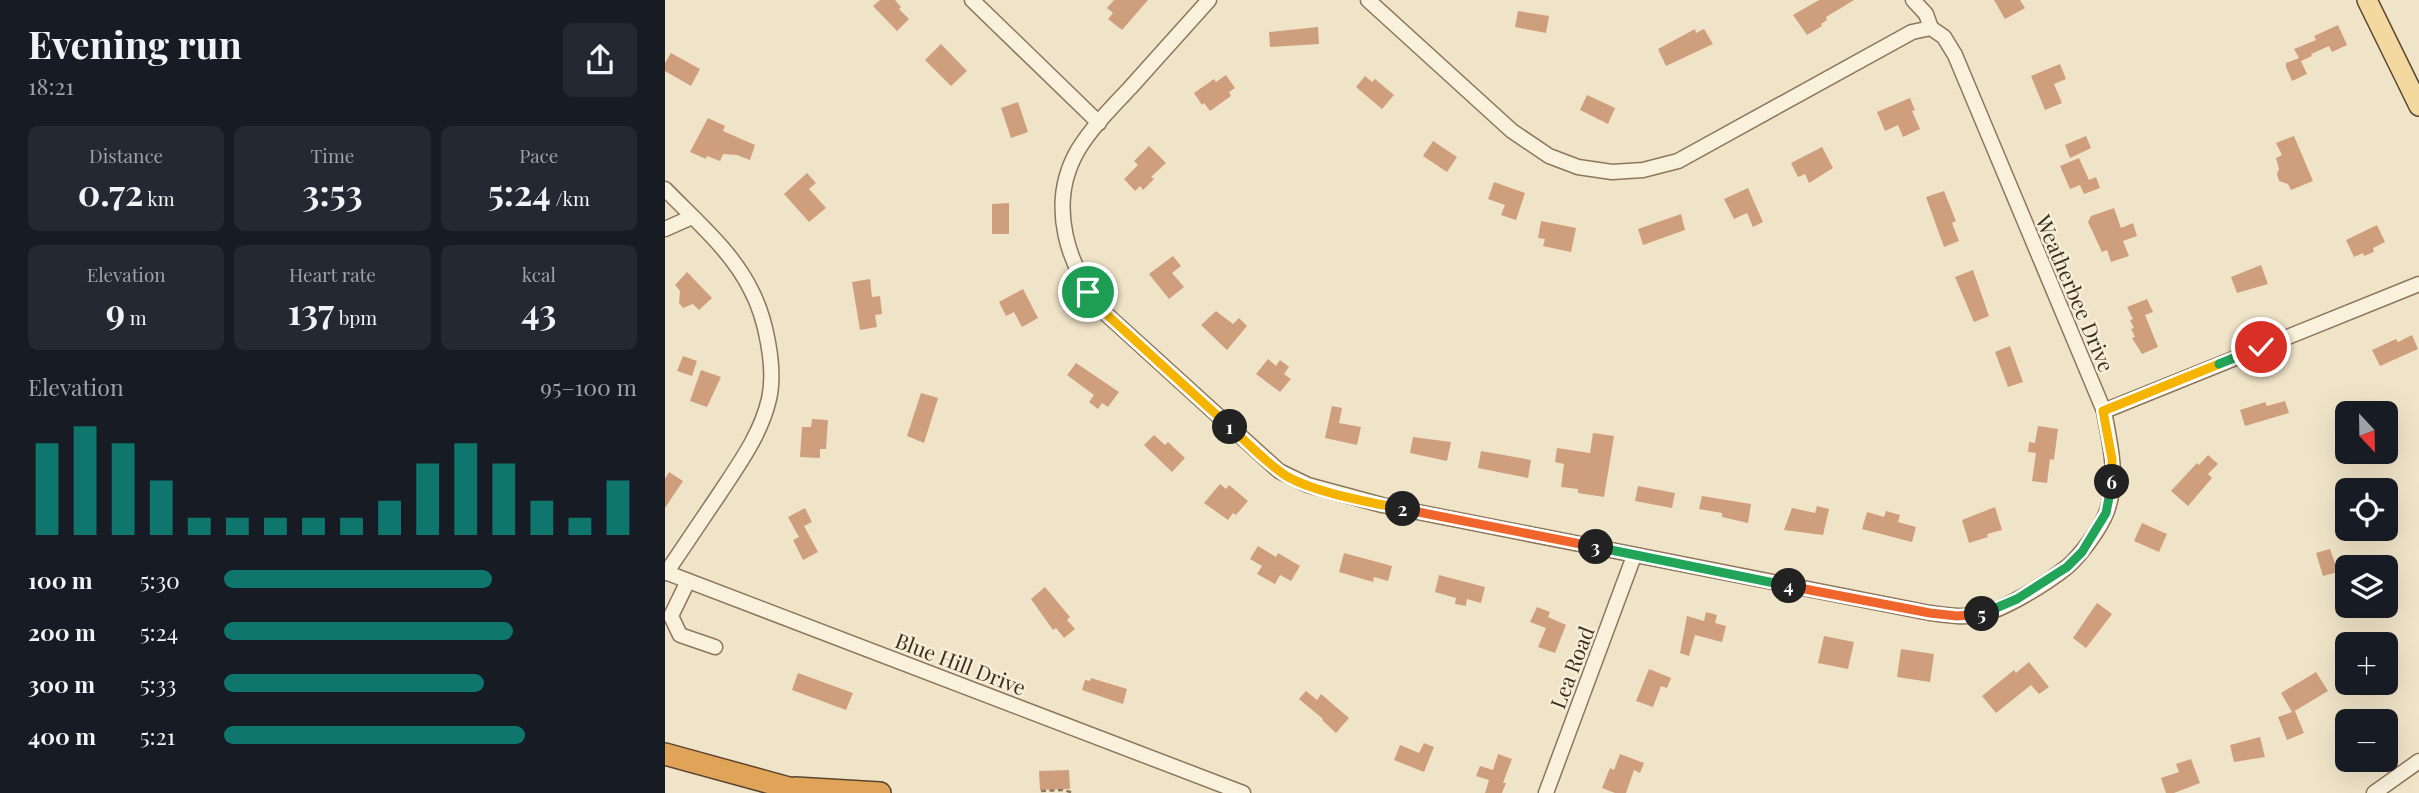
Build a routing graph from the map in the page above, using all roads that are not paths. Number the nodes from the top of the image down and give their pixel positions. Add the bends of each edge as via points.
1 (972, 0) edge
2 (1209, 0) edge
3 (1368, 0) edge
4 (1913, 0) edge
5 (2367, 0) edge
6 (1931, 28) junction
7 (2419, 106) edge
8 (1098, 123) junction
9 (665, 189) edge
10 (692, 217) junction
11 (665, 229) edge
12 (2419, 284) edge
13 (2103, 411) junction
14 (1634, 556) junction
15 (666, 573) edge
16 (688, 581) junction
17 (715, 647) dead end
18 (665, 754) edge
19 (2419, 761) edge
20 (796, 790) edge
21 (880, 793) edge
22 (1243, 793) edge
23 (1546, 793) edge
24 (2374, 793) edge

1 - 8 street
2 - 8 street, Weatherbee Drive
3 - 6 street via 1523,141 1565,163 1597,171 1643,170 1678,161 1887,45
4 - 6 street, Weatherbee Drive via 1926,13
5 - 7 main road
6 - 13 street, Weatherbee Drive via 1952,48
8 - 14 street, Weatherbee Drive via 1078,150 1066,185 1063,225 1088,292 1105,313 1279,471 1308,485 1382,505
9 - 10 street
10 - 11 street
10 - 15 street via 751,289 771,359 770,397 750,447
12 - 13 street
13 - 14 street, Weatherbee Drive via 2113,469 2106,513 2067,567 1992,611 1957,616 1930,613
14 - 23 street, Lea Road
15 - 16 street, Blue Hill Drive
16 - 17 street via 671,616 680,635
16 - 22 street, Blue Hill Drive
18 - 20 highway
19 - 24 street
20 - 21 highway

